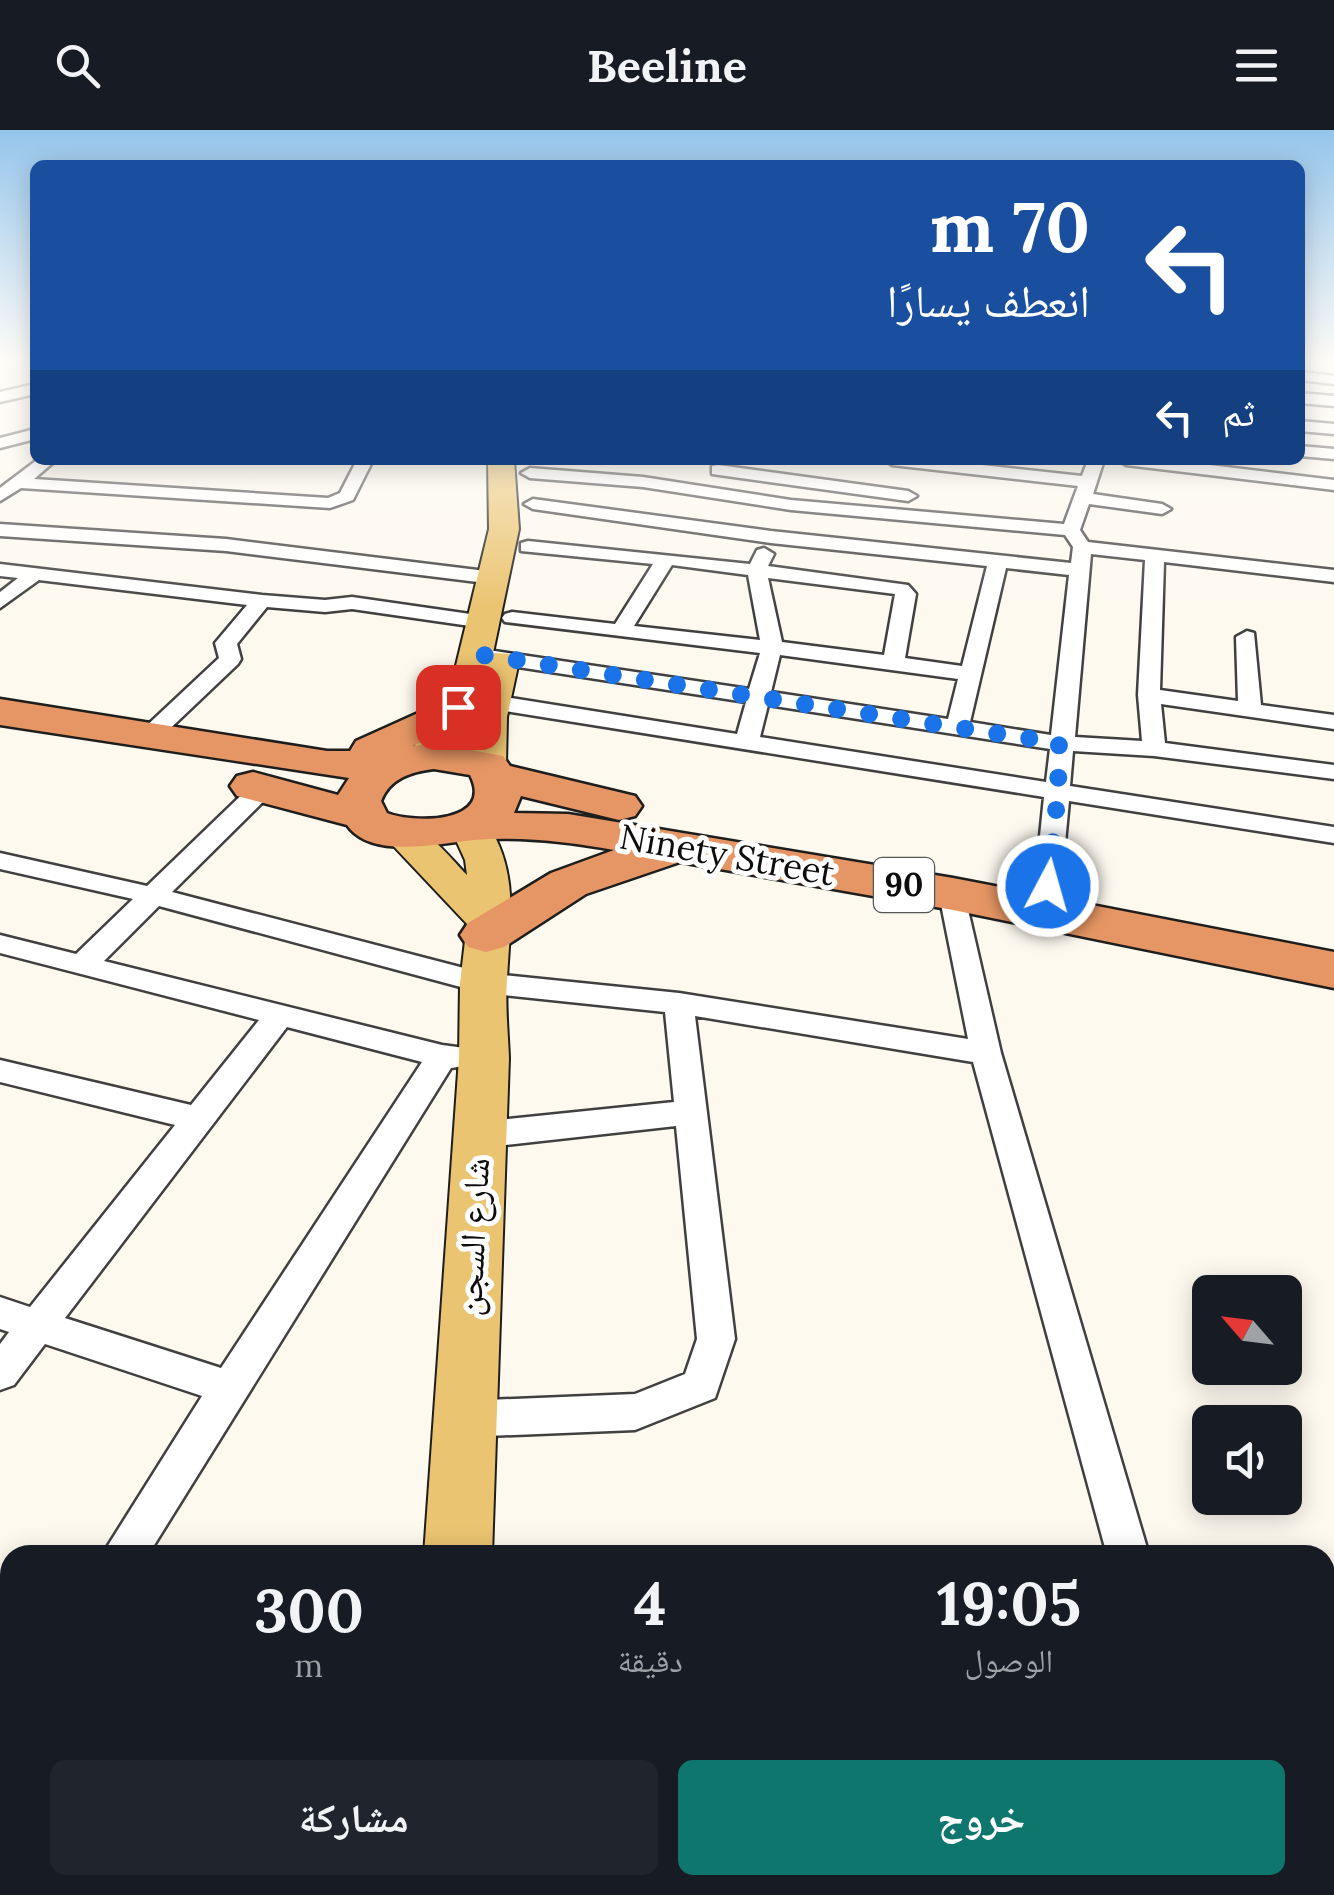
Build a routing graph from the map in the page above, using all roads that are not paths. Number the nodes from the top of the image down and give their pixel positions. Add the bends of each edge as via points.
1 (1305, 451) edge
2 (1334, 454) edge
3 (41, 465) edge
4 (362, 465) edge
5 (658, 465) edge
6 (828, 465) edge
7 (941, 465) edge
8 (1199, 466) edge
9 (718, 470) dead end
10 (523, 474) edge
11 (1089, 480) edge
12 (643, 482) junction
13 (17, 483) junction
14 (828, 484) junction
15 (1334, 485) edge
16 (92, 487) junction
17 (0, 496) edge
18 (802, 506) junction
19 (1162, 509) dead end
20 (0, 530) edge
21 (39, 532) junction
22 (771, 536) junction
23 (1076, 542) junction
24 (528, 547) junction
25 (1155, 554) junction
26 (84, 557) junction
27 (666, 560) junction
28 (998, 562) junction
29 (0, 569) edge
30 (757, 570) junction
31 (35, 574) junction
32 (1334, 576) edge
33 (494, 578) junction
34 (0, 602) edge
35 (262, 602) junction
36 (498, 620) junction
37 (620, 632) junction
38 (1247, 636) dead end
39 (772, 646) junction
40 (489, 656) junction
41 (892, 662) junction
42 (969, 674) junction
43 (1149, 695) junction
44 (762, 696) junction
45 (475, 704) junction
46 (1250, 709) junction
47 (0, 712) edge
48 (1334, 722) edge
49 (958, 726) junction
50 (148, 736) junction
51 (0, 737) edge
52 (1059, 743) junction
53 (746, 744) junction
54 (1154, 750) junction
55 (408, 761) junction
56 (327, 764) junction
57 (491, 771) junction
58 (1334, 772) edge
59 (263, 788) junction
60 (1058, 792) junction
61 (361, 815) junction
62 (470, 826) junction
63 (1334, 835) edge
64 (404, 836) junction
65 (685, 848) junction
66 (0, 861) edge
67 (1048, 886) junction
68 (953, 894) junction
69 (151, 895) junction
70 (1334, 941) edge
71 (1, 946) edge
72 (486, 946) junction
73 (82, 965) junction
74 (1334, 970) edge
75 (679, 1003) junction
76 (280, 1015) junction
77 (986, 1053) junction
78 (463, 1057) junction
79 (0, 1071) edge
80 (692, 1112) junction
81 (199, 1120) junction
82 (479, 1135) junction
83 (0, 1312) edge
84 (38, 1325) junction
85 (0, 1373) edge
86 (230, 1388) junction
87 (462, 1419) junction
88 (129, 1545) edge
89 (458, 1545) edge
90 (1125, 1545) edge

1 - 2 street
3 - 13 street
4 - 16 street via 347,496 330,503
5 - 12 street
6 - 14 street
7 - 11 street
8 - 15 street via 1249,486
9 - 14 street
10 - 12 street
10 - 22 street
10 - 24 main road
10 - 33 main road via 505,513
11 - 19 street
11 - 23 street
12 - 18 street
13 - 16 street
13 - 17 street
14 - 18 street
14 - 23 street
16 - 21 street
18 - 22 street
18 - 23 street
20 - 21 street
21 - 26 street
21 - 29 street
22 - 28 street
22 - 30 street
23 - 25 street
23 - 28 street
23 - 52 street
24 - 27 street
24 - 36 main road
25 - 32 street
25 - 43 street
26 - 31 street
26 - 33 street via 226,544
26 - 35 street
27 - 30 street
27 - 37 street
28 - 42 street
29 - 31 street
30 - 39 street
30 - 41 street via 901,589 906,594
31 - 34 street
33 - 36 main road
35 - 36 street via 352,603
35 - 50 street via 226,644 230,660
36 - 37 street
36 - 40 main road
37 - 39 street
38 - 46 street
39 - 41 street
39 - 44 street
40 - 44 street
40 - 45 main road
41 - 42 street
42 - 49 street
43 - 46 street
43 - 54 street
44 - 49 street
44 - 53 street
45 - 53 street
45 - 55 main road
45 - 56 highway
45 - 57 main road
46 - 48 street
47 - 50 highway
49 - 52 street
50 - 56 highway
51 - 59 highway
52 - 54 street
52 - 60 street
53 - 60 street
54 - 58 street
55 - 56 highway
55 - 57 highway, Ninety Street via 454,756
55 - 61 highway via 362,788
57 - 62 highway via 498,802
57 - 67 highway, Ninety Street / 90 via 671,818
59 - 61 highway
59 - 69 street
60 - 63 street
60 - 67 street
61 - 64 highway
62 - 64 highway, Ninety Street via 438,836
62 - 65 highway, Ninety Street / 90 via 568,828
62 - 72 main road, شارع السجن via 486,860 492,897
64 - 72 main road
65 - 68 highway, Ninety Street / 90
65 - 72 highway via 603,866 547,892
66 - 69 street
67 - 70 highway, Ninety Street / 90
68 - 74 highway, Ninety Street / 90
68 - 77 street
69 - 72 street
69 - 73 street
71 - 73 street
72 - 75 street
72 - 78 main road, شارع السجن
73 - 76 street
75 - 77 street
75 - 80 street
76 - 78 street
76 - 81 street
77 - 90 street
78 - 82 main road, شارع السجن
78 - 86 street
79 - 81 street
80 - 82 street
80 - 87 street via 716,1339 701,1386 635,1412
81 - 84 street
82 - 87 main road, شارع السجن
83 - 84 street
84 - 85 street
84 - 86 street
86 - 88 street
87 - 89 main road, شارع السجن

